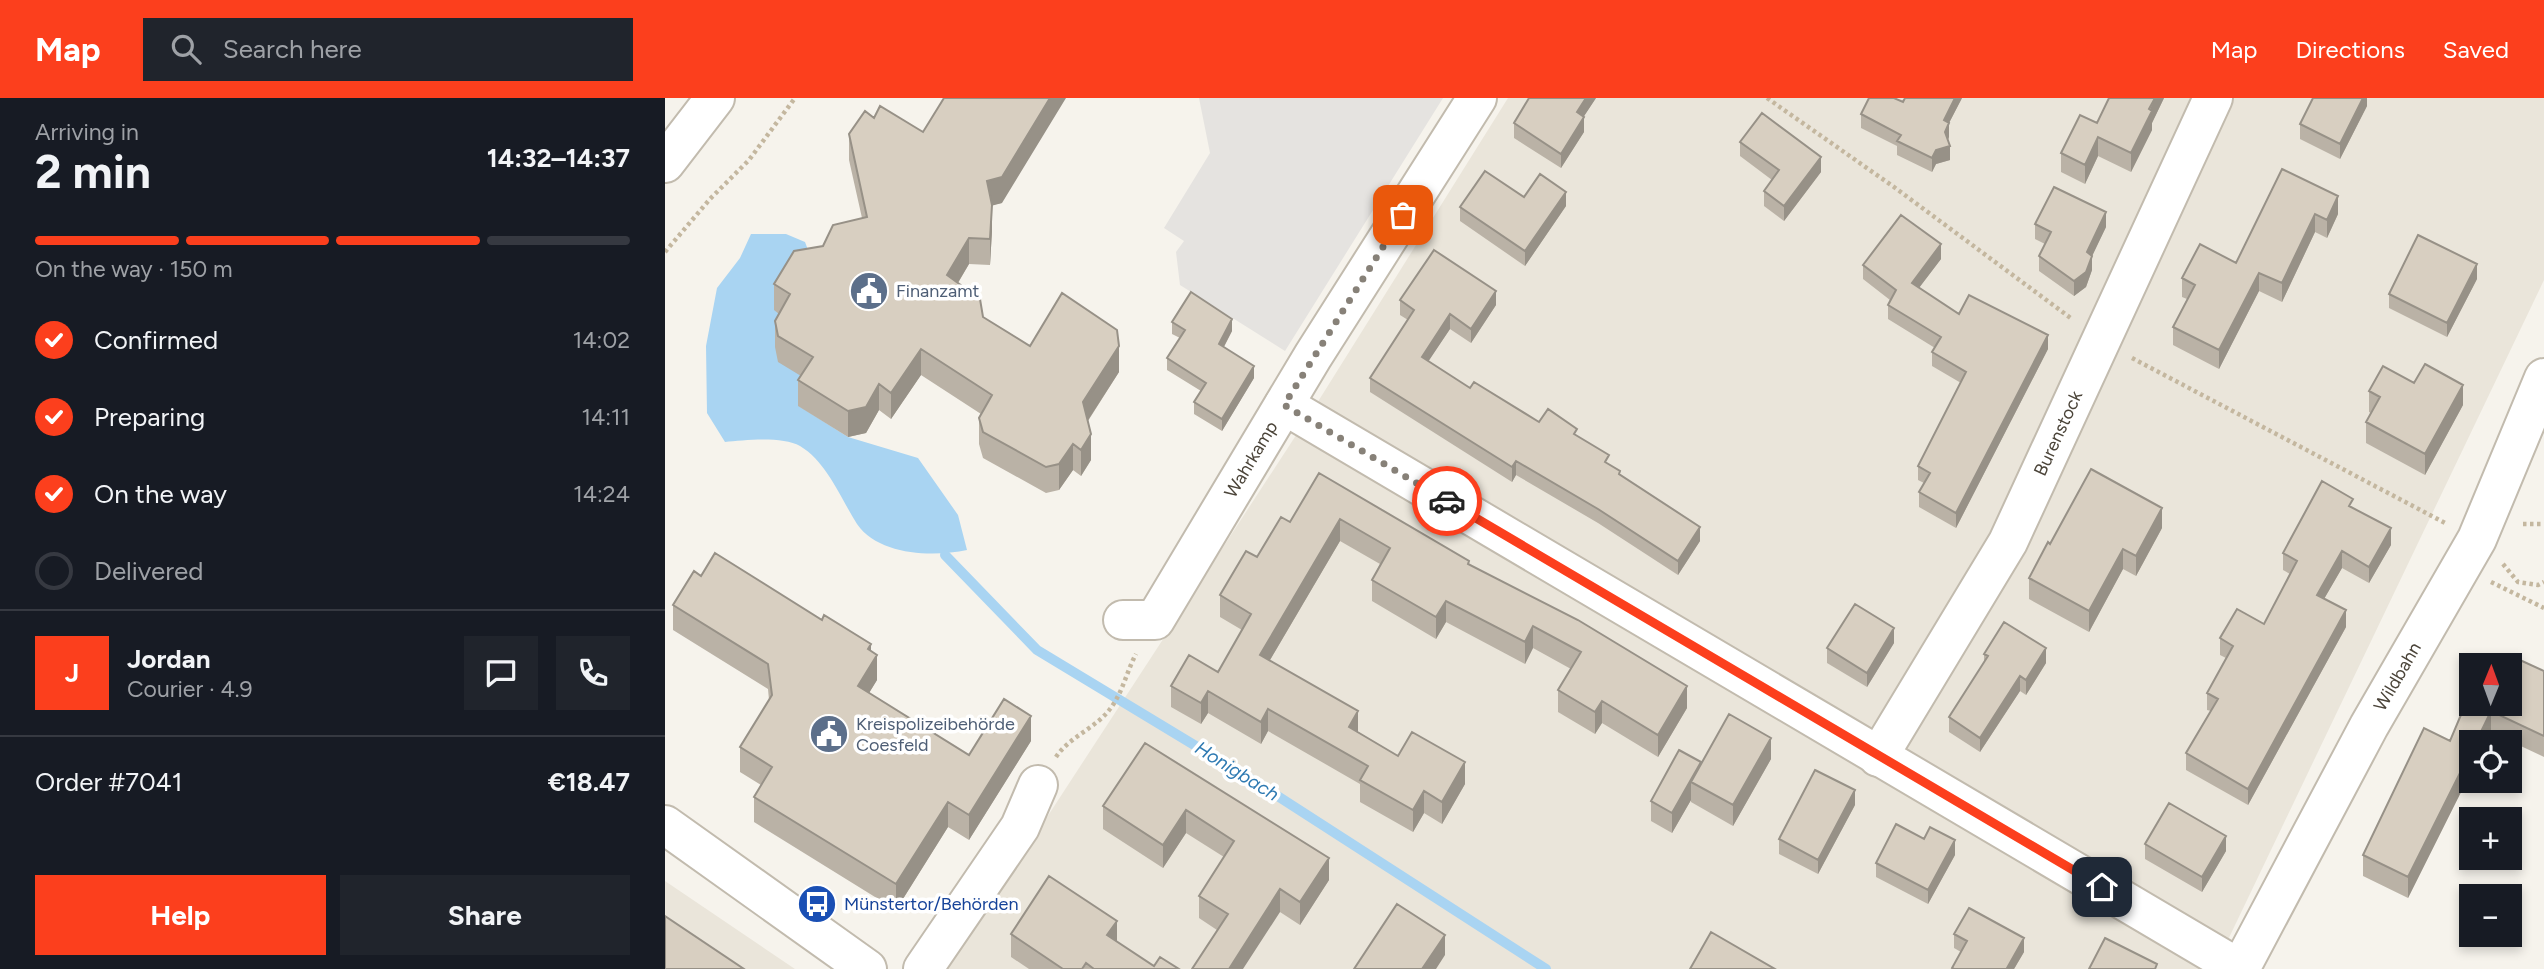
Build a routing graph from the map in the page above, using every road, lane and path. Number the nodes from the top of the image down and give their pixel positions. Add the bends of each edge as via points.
1 (715, 98) edge
2 (795, 98) edge
3 (1477, 98) edge
4 (1767, 98) edge
5 (2213, 98) edge
6 (665, 163) edge
7 (665, 252) edge
8 (2099, 339) junction
9 (2544, 378) edge
10 (1284, 405) junction
11 (2544, 524) edge
12 (2518, 526) dead end
13 (2489, 549) junction
14 (2544, 582) edge
15 (2544, 608) edge
16 (1123, 620) dead end
17 (1122, 690) dead end
18 (1878, 757) junction
19 (1038, 785) joint
20 (665, 825) edge
21 (867, 969) edge
22 (923, 969) edge
23 (2240, 969) edge

1 - 6 street
2 - 7 path via 757,151
3 - 10 street, Wahrkamp
4 - 8 path
5 - 8 street, Burenstock
8 - 13 path
8 - 18 street, Burenstock via 2008,542
9 - 13 street, Wildbahn
10 - 16 street, Wahrkamp via 1155,620
10 - 18 street
11 - 12 path
13 - 14 path via 2518,582
13 - 15 path via 2491,583
13 - 23 street, Wildbahn via 2369,726
17 - 19 path via 1109,711 1059,752
18 - 23 street
19 - 22 street via 1020,827
20 - 21 street

